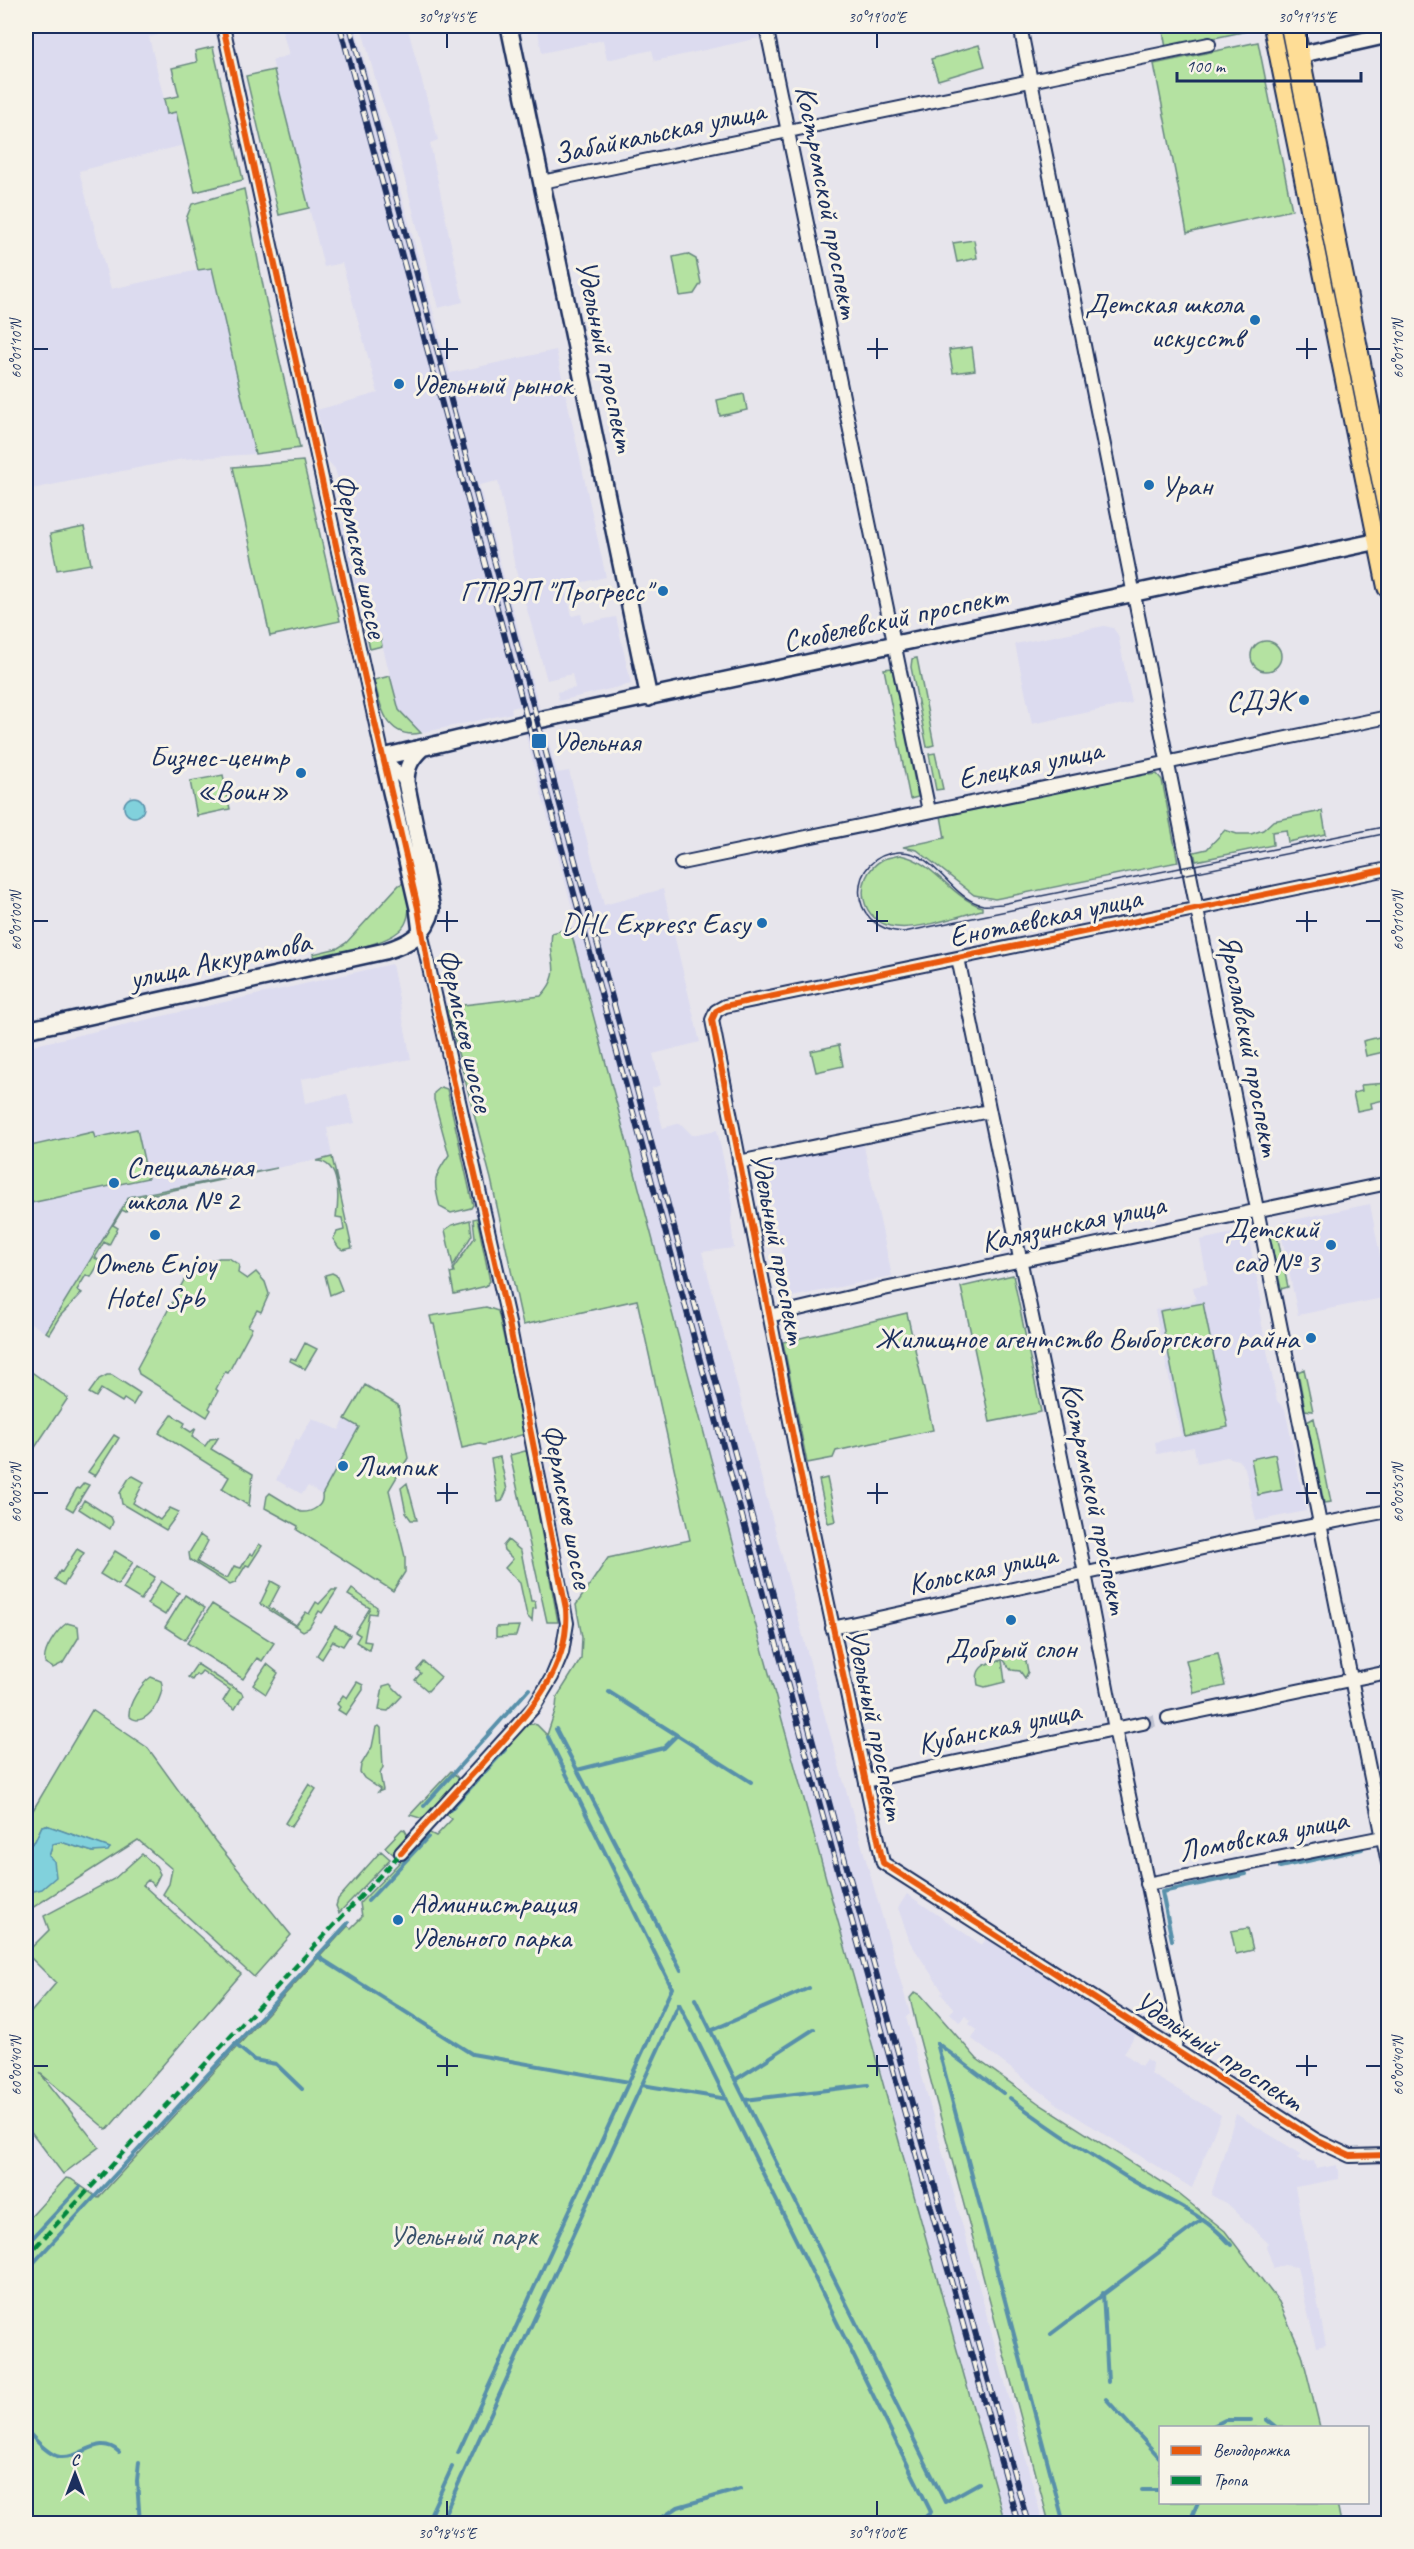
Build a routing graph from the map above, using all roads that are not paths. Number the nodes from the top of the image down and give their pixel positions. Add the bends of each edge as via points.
1 (223, 26) edge
2 (509, 26) edge
3 (766, 26) edge
4 (1020, 26) edge
5 (1274, 26) edge
6 (1293, 26) edge
7 (1389, 35) edge
8 (1209, 44) dead end
9 (1290, 57) junction
10 (1031, 81) junction
11 (787, 131) junction
12 (542, 182) junction
13 (1389, 504) edge
14 (1384, 540) edge
15 (1389, 587) edge
16 (1134, 594) junction
17 (894, 646) junction
18 (649, 698) junction
19 (1389, 717) edge
20 (422, 748) junction
21 (383, 757) junction
22 (1168, 762) junction
23 (406, 782) junction
24 (928, 811) junction
25 (681, 863) dead end
26 (1389, 869) edge
27 (1197, 909) junction
28 (421, 932) junction
29 (958, 958) junction
30 (713, 1015) joint
31 (26, 1030) edge
32 (989, 1111) junction
33 (739, 1162) junction
34 (1389, 1183) edge
35 (1257, 1210) junction
36 (1020, 1260) junction
37 (769, 1316) junction
38 (1389, 1511) edge
39 (1321, 1524) junction
40 (1085, 1573) junction
41 (832, 1628) junction
42 (1389, 1672) edge
43 (1352, 1680) junction
44 (1168, 1718) tunnel mouth
45 (1143, 1723) tunnel mouth
46 (1115, 1729) junction
47 (866, 1781) junction
48 (1386, 1837) edge
49 (401, 1853) dead end
50 (1389, 1863) edge
51 (1147, 1884) junction
52 (1174, 2048) junction
53 (1389, 2155) edge

1 - 21 street, Фермское шоссе
2 - 12 street, Удельный проспект
3 - 11 street, Костромской проспект
4 - 10 street, Ярославский проспект
5 - 9 main road
6 - 9 main road
7 - 9 street
8 - 10 street, Забайкальская улица
9 - 13 main road
9 - 14 main road
10 - 11 street, Забайкальская улица
10 - 16 street, Ярославский проспект
11 - 12 street, Забайкальская улица
11 - 17 street, Костромской проспект
12 - 18 street, Удельный проспект
14 - 15 main road
14 - 16 street, Скобелевский проспект
16 - 17 street, Скобелевский проспект
16 - 22 street, Ярославский проспект
17 - 18 street, Скобелевский проспект
17 - 24 street, Костромской проспект
18 - 20 street, Скобелевский проспект
19 - 22 street, Елецкая улица
20 - 21 street, Скобелевский проспект
20 - 23 street via 409,763
21 - 23 street, Фермское шоссе
21 - 28 street, Фермское шоссе
22 - 24 street, Елецкая улица
22 - 27 street, Ярославский проспект
23 - 28 street, Фермское шоссе via 432,909
24 - 25 street, Елецкая улица
26 - 27 street, Енотаевская улица
27 - 29 street, Енотаевская улица
27 - 35 street, Ярославский проспект
28 - 31 street, улица Аккуратова via 413,940 385,951
28 - 49 street, Фермское шоссе via 509,1323 567,1623 562,1653 534,1707
29 - 30 street, Енотаевская улица via 725,1006
29 - 32 street, Костромской проспект
30 - 33 street, Удельный проспект
32 - 33 street
32 - 36 street, Костромской проспект
33 - 37 street, Удельный проспект
34 - 35 street, Калязинская улица
35 - 36 street, Калязинская улица
35 - 39 street, Ярославский проспект
36 - 37 street, Калязинская улица
36 - 40 street, Костромской проспект
37 - 41 street, Удельный проспект
38 - 39 street, Кольская улица
39 - 40 street, Кольская улица
39 - 43 street, Ярославский проспект
40 - 41 street, Кольская улица
40 - 46 street, Костромской проспект
41 - 47 street, Удельный проспект
42 - 43 street
43 - 44 street
43 - 48 street, Ярославский проспект
45 - 46 street, Кубанская улица
46 - 47 street, Кубанская улица
46 - 51 street, Костромской проспект
47 - 52 street, Удельный проспект via 880,1857 885,1865
48 - 50 street, Ярославский проспект
48 - 51 street, Ломовская улица
51 - 52 street, Костромской проспект via 1179,2033
52 - 53 street, Удельный проспект via 1339,2152 1364,2157

